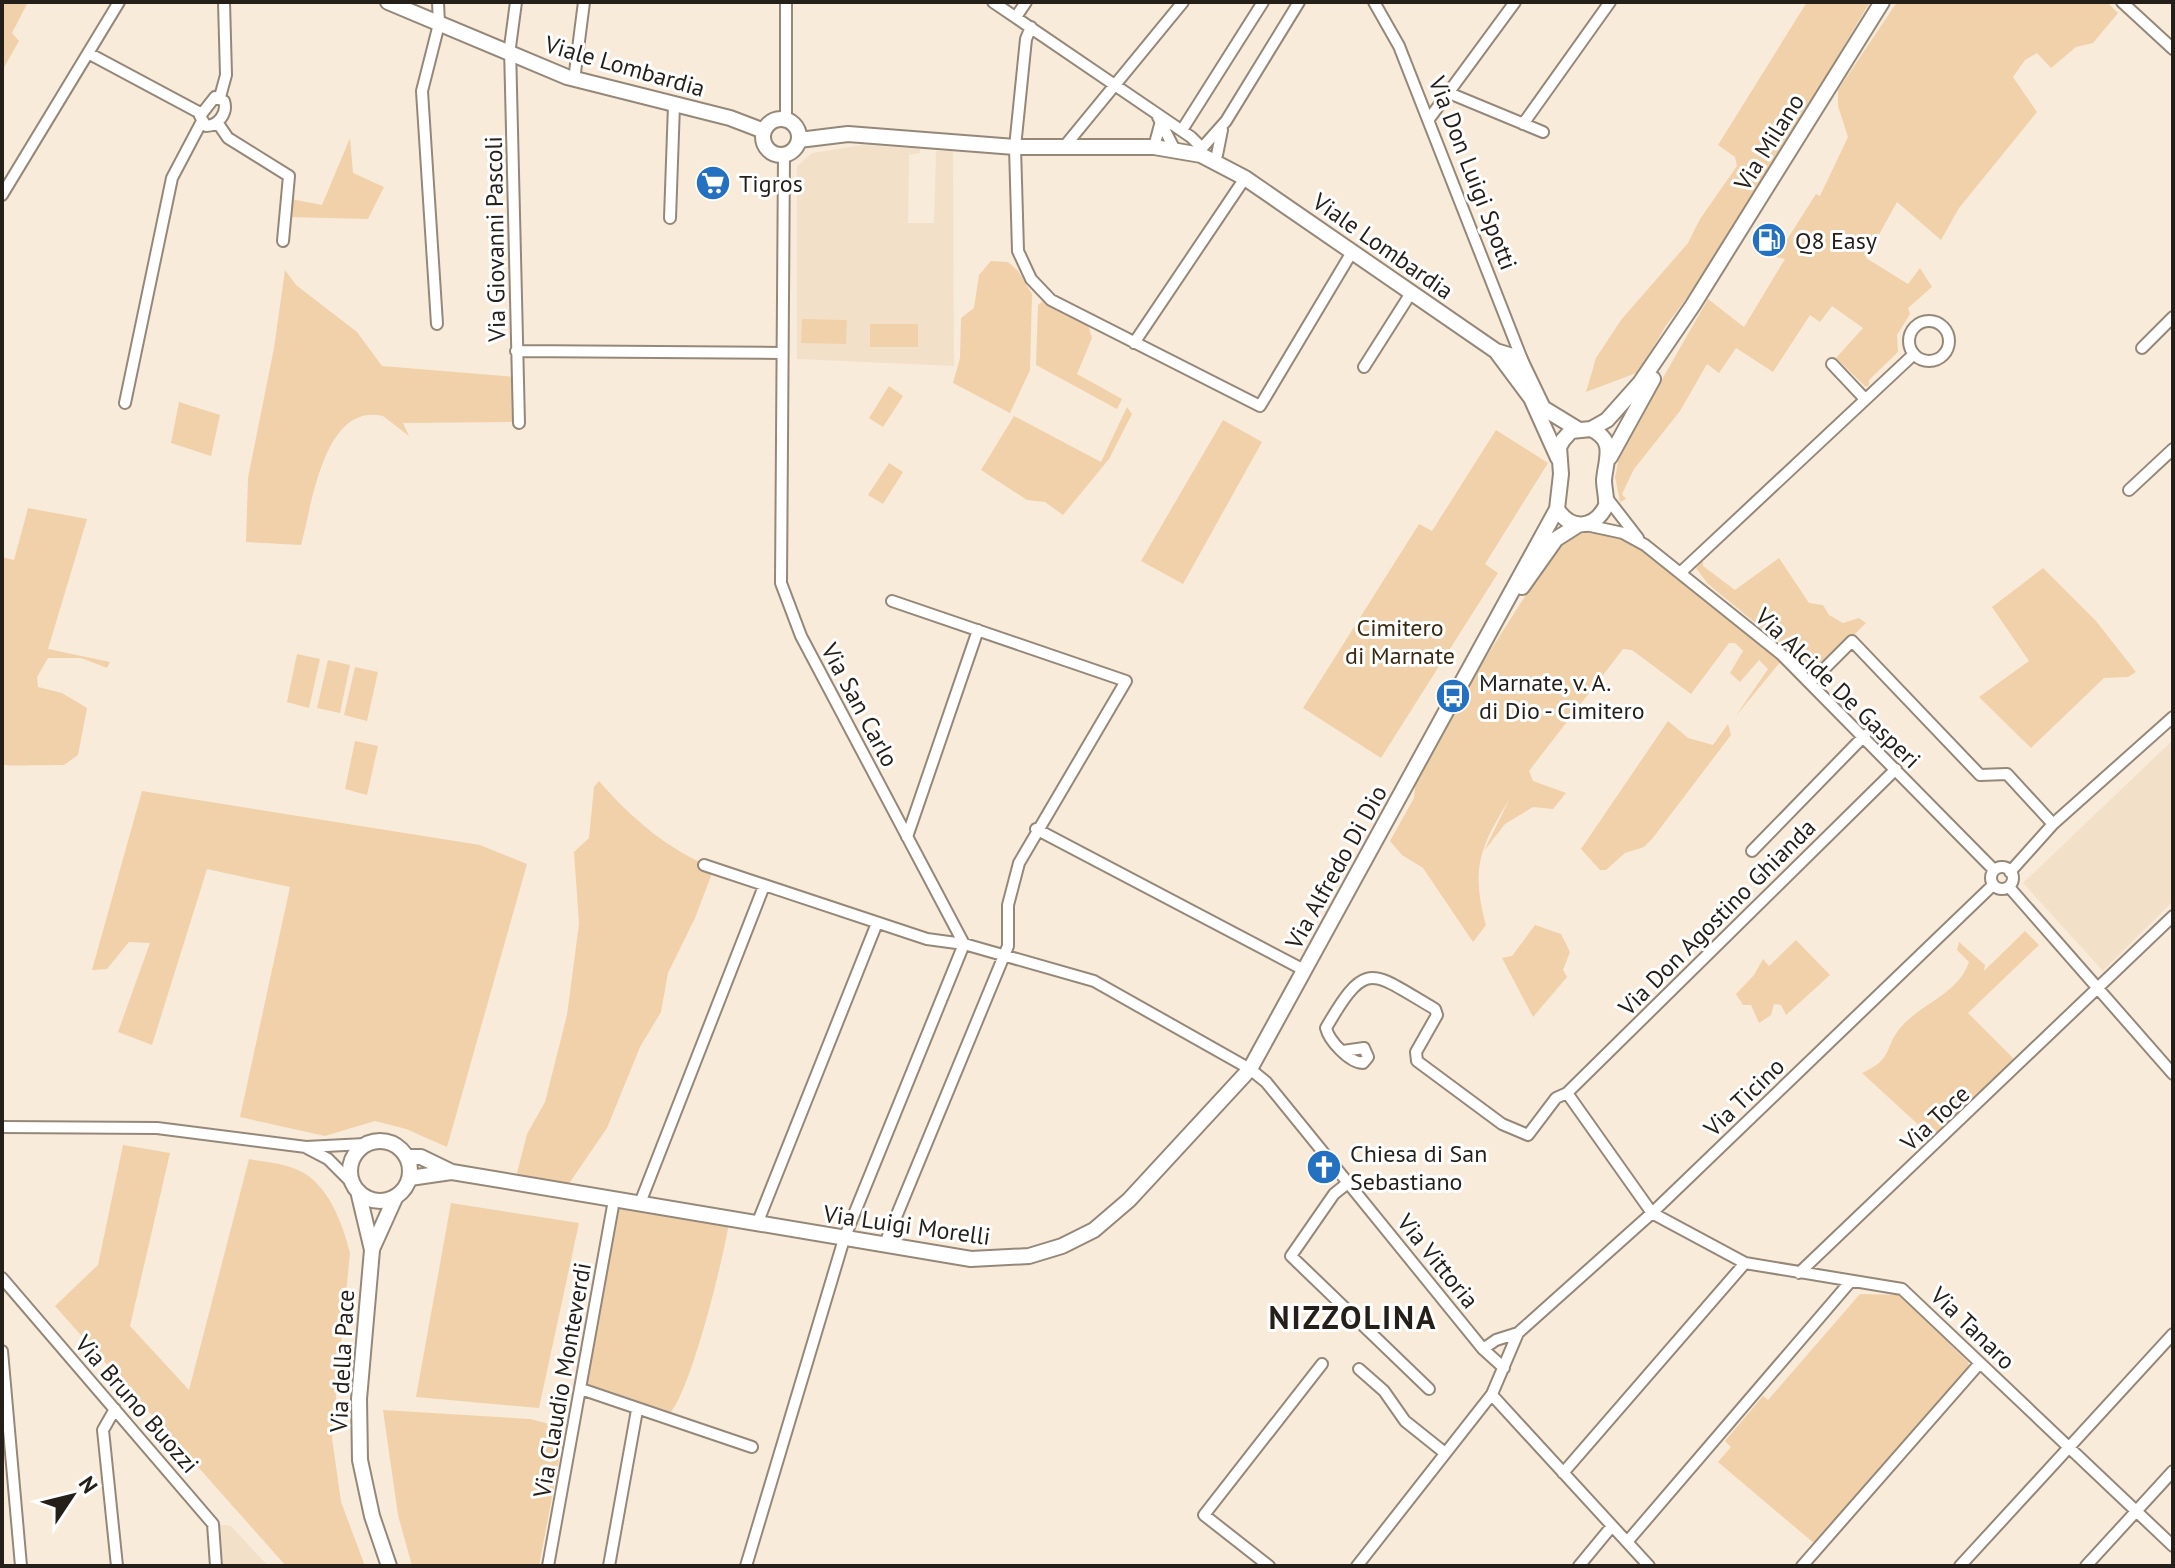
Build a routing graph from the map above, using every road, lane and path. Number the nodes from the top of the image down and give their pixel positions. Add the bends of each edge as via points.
1 (119, 2) edge
2 (224, 2) edge
3 (388, 2) edge
4 (438, 2) edge
5 (516, 2) edge
6 (584, 2) edge
7 (786, 2) edge
8 (993, 2) edge
9 (1026, 2) edge
10 (1183, 2) edge
11 (1263, 2) edge
12 (1299, 2) edge
13 (1375, 2) edge
14 (1515, 2) edge
15 (1610, 2) edge
16 (1882, 2) edge
17 (2122, 2) edge
18 (1016, 17) junction
19 (439, 24) junction
20 (1031, 27) junction
21 (2173, 49) edge
22 (88, 53) junction
23 (511, 54) junction
24 (574, 80) junction
25 (1115, 85) junction
26 (1449, 93) junction
27 (220, 97) junction
28 (674, 105) junction
29 (1158, 117) junction
30 (202, 118) junction
31 (1429, 119) junction
32 (786, 120) junction
33 (1226, 121) junction
34 (217, 122) junction
35 (1523, 124) junction
36 (1182, 130) junction
37 (764, 131) junction
38 (1543, 132) dead end
39 (799, 140) junction
40 (1015, 147) junction
41 (1064, 147) junction
42 (1154, 147) junction
43 (1174, 147) junction
44 (1202, 148) junction
45 (784, 155) junction
46 (1217, 155) junction
47 (1245, 178) junction
48 (2, 195) edge
49 (670, 218) dead end
50 (283, 241) dead end
51 (1352, 252) junction
52 (1411, 293) junction
53 (1693, 305) junction
54 (2173, 317) edge
55 (437, 324) dead end
56 (1134, 343) junction
57 (2142, 348) dead end
58 (516, 351) junction
59 (782, 353) junction
60 (1914, 354) dead end
61 (1832, 364) dead end
62 (1364, 367) dead end
63 (1520, 369) junction
64 (1865, 399) junction
65 (125, 403) dead end
66 (519, 423) dead end
67 (1585, 429) junction
68 (2173, 449) edge
69 (1610, 457) junction
70 (1558, 458) junction
71 (2129, 490) dead end
72 (1607, 498) junction
73 (1557, 509) junction
74 (1582, 525) junction
75 (1645, 545) junction
76 (1680, 573) junction
77 (892, 601) dead end
78 (978, 630) junction
79 (1811, 682) junction
80 (1459, 685) junction
81 (2173, 717) edge
82 (1865, 735) junction
83 (1896, 769) junction
84 (2053, 824) junction
85 (1036, 829) junction
86 (907, 837) junction
87 (1752, 851) dead end
88 (704, 865) dead end
89 (1994, 870) junction
90 (2010, 872) junction
91 (1993, 885) junction
92 (764, 886) junction
93 (2009, 887) junction
94 (2173, 916) edge
95 (877, 923) junction
96 (964, 944) junction
97 (1003, 957) junction
98 (1304, 970) junction
99 (2098, 991) junction
100 (1343, 1051) dead end
101 (1250, 1069) junction
102 (2172, 1072) edge
103 (1567, 1093) junction
104 (2, 1127) edge
105 (365, 1144) junction
106 (306, 1147) junction
107 (408, 1157) junction
108 (452, 1172) junction
109 (410, 1178) junction
110 (1349, 1182) junction
111 (355, 1188) junction
112 (395, 1198) junction
113 (614, 1200) junction
114 (640, 1203) junction
115 (1652, 1213) junction
116 (757, 1224) junction
117 (844, 1239) junction
118 (884, 1246) junction
119 (372, 1250) junction
120 (1745, 1263) junction
121 (1799, 1273) junction
122 (2, 1278) edge
123 (1850, 1282) junction
124 (1518, 1333) junction
125 (2173, 1334) edge
126 (1496, 1340) junction
127 (1483, 1349) junction
128 (2, 1351) edge
129 (1510, 1355) junction
130 (1980, 1363) junction
131 (1322, 1364) dead end
132 (1504, 1368) junction
133 (1359, 1369) dead end
134 (581, 1389) junction
135 (1429, 1389) dead end
136 (1492, 1395) junction
137 (115, 1409) junction
138 (637, 1410) junction
139 (752, 1447) dead end
140 (2069, 1448) junction
141 (1445, 1453) junction
142 (2173, 1471) edge
143 (1563, 1473) junction
144 (2137, 1511) junction
145 (1612, 1526) junction
146 (1627, 1542) junction
147 (2173, 1546) edge
148 (21, 1566) edge
149 (117, 1566) edge
150 (216, 1566) edge
151 (389, 1566) edge
152 (548, 1566) edge
153 (609, 1566) edge
154 (746, 1566) edge
155 (1269, 1566) edge
156 (1357, 1566) edge
157 (1579, 1566) edge
158 (1649, 1566) edge
159 (1802, 1566) edge
160 (1960, 1566) edge
161 (2086, 1566) edge

1 - 22 street
2 - 27 street via 226,75
3 - 19 main road, Viale Lombardia
4 - 19 street
5 - 23 street, Via Giovanni Pascoli
6 - 24 street
7 - 32 street
8 - 18 street
9 - 18 street
10 - 25 street
11 - 36 street
12 - 33 street
13 - 31 street, Via Don Luigi Spotti
14 - 26 street
15 - 35 street
16 - 53 main road, Via Milano
17 - 21 street
18 - 20 street
19 - 23 main road, Viale Lombardia
19 - 55 street via 422,91
20 - 25 street
20 - 40 street
22 - 30 street
22 - 48 street
23 - 24 main road, Viale Lombardia
23 - 58 street, Via Giovanni Pascoli
24 - 28 main road, Viale Lombardia
25 - 29 street
25 - 41 street
26 - 31 street
26 - 35 street
27 - 30 street via 213,98
27 - 34 street via 226,106
28 - 37 main road, Viale Lombardia
28 - 49 street
29 - 36 street
29 - 42 street
29 - 43 street
30 - 34 street via 208,126
30 - 65 street via 172,178
31 - 63 street, Via Don Luigi Spotti
32 - 37 main road via 771,122
32 - 39 main road
33 - 44 street
33 - 46 street
34 - 50 street via 228,138 289,176
35 - 38 street
36 - 44 street
37 - 45 main road, Viale Lombardia via 768,150
39 - 40 main road, Viale Lombardia via 848,134
39 - 45 main road
40 - 41 main road, Viale Lombardia
40 - 56 street via 1018,251 1031,279 1051,300
41 - 42 main road, Viale Lombardia
42 - 43 main road, Viale Lombardia
43 - 44 main road, Viale Lombardia
43 - 47 main road, Viale Lombardia
44 - 46 main road, Viale Lombardia
45 - 59 street, Via San Carlo
46 - 47 main road, Viale Lombardia
47 - 51 main road, Viale Lombardia
47 - 56 street
51 - 52 main road, Viale Lombardia
51 - 56 street via 1260,406
52 - 62 street
52 - 63 main road, Viale Lombardia via 1496,351 1513,355
53 - 67 main road, Via Milano via 1624,403
53 - 69 main road, Via Milano
54 - 57 street
58 - 59 street
58 - 66 street, Via Giovanni Pascoli
59 - 86 street, Via San Carlo via 781,583 801,636
60 - 64 street
61 - 64 street
63 - 67 main road, Via Don Luigi Spotti via 1543,408
63 - 70 main road, Via Don Luigi Spotti
64 - 76 street
67 - 69 main road via 1604,438
67 - 70 main road, Via Milano via 1563,440
68 - 71 street
69 - 72 main road
70 - 73 main road
72 - 74 main road, Via Alfredo Di Dio via 1604,511
72 - 75 street, Via Alcide De Gasperi
73 - 74 main road via 1569,522
73 - 80 main road, Via Alfredo Di Dio
74 - 75 street, Via Alcide De Gasperi via 1623,533
74 - 80 main road, Via Alfredo Di Dio via 1556,539 1545,553
75 - 76 street, Via Alcide De Gasperi
76 - 79 street, Via Alcide De Gasperi
77 - 78 street
78 - 85 street via 1126,681
78 - 86 street
79 - 82 street, Via Alcide De Gasperi
79 - 84 street via 1852,641 1980,775 2007,774
80 - 98 main road, Via Alfredo Di Dio
81 - 84 street
82 - 83 street, Via Alcide De Gasperi
82 - 87 street
83 - 89 street, Via Alcide De Gasperi
83 - 103 street, Via Don Agostino Ghianda
84 - 90 street
85 - 97 street via 1019,863 1008,905 1009,938
85 - 98 street
86 - 96 street, Via San Carlo
88 - 92 street
89 - 90 street
89 - 91 street
90 - 93 street
91 - 93 street
91 - 115 street, Via Ticino
92 - 95 street
92 - 114 street
93 - 99 street
94 - 99 street, Via Toce
95 - 96 street
95 - 116 street
96 - 97 street
96 - 117 street
97 - 101 street via 1094,981
97 - 118 street
98 - 101 main road, Via Alfredo Di Dio
99 - 102 street
99 - 121 street, Via Toce
100 - 103 street, Via Don Agostino Ghianda via 1326,1028 1353,985 1376,976 1435,1009 1417,1061 1517,1134 1532,1133 1556,1098
101 - 110 street, Via Vittoria
101 - 118 main road, Via Luigi Morelli via 1121,1208 1073,1241 994,1260
103 - 115 street
104 - 106 street via 157,1128
105 - 106 street
105 - 107 main road via 394,1143
105 - 111 main road via 352,1159
106 - 111 street via 339,1167
107 - 108 main road via 421,1157
107 - 109 main road
108 - 109 main road
108 - 113 main road, Via Luigi Morelli
109 - 112 main road
110 - 127 street, Via Vittoria
110 - 135 street via 1334,1194 1291,1256
111 - 112 main road via 375,1201
111 - 119 main road, Via della Pace
112 - 119 main road, Via della Pace
113 - 114 main road, Via Luigi Morelli
113 - 134 street, Via Claudio Monteverdi
114 - 116 main road, Via Luigi Morelli
115 - 120 street, Via Tanaro
115 - 124 street, Via Ticino
116 - 117 main road, Via Luigi Morelli
117 - 118 main road, Via Luigi Morelli
117 - 154 street
119 - 151 main road, Via della Pace via 359,1390 360,1447 372,1516
120 - 121 street, Via Tanaro
120 - 143 street
121 - 123 street, Via Tanaro
122 - 137 street, Via Bruno Buozzi
123 - 130 street, Via Tanaro via 1902,1289
123 - 146 street
124 - 126 street
124 - 129 street
125 - 140 street
126 - 127 street
126 - 129 street via 1506,1343
127 - 132 street, Via Vittoria
128 - 148 street
129 - 132 street
130 - 140 street, Via Tanaro
130 - 159 street
131 - 155 street via 1204,1515
132 - 136 street
133 - 141 street via 1384,1391 1405,1421
134 - 138 street
134 - 152 street, Via Claudio Monteverdi
136 - 141 street
136 - 143 street
137 - 149 street via 103,1430
137 - 150 street, Via Bruno Buozzi via 213,1524
138 - 139 street
138 - 153 street
140 - 144 street, Via Tanaro
140 - 160 street
141 - 156 street
142 - 144 street
143 - 145 street
144 - 147 street, Via Tanaro
144 - 161 street
145 - 146 street
145 - 157 street
146 - 158 street

